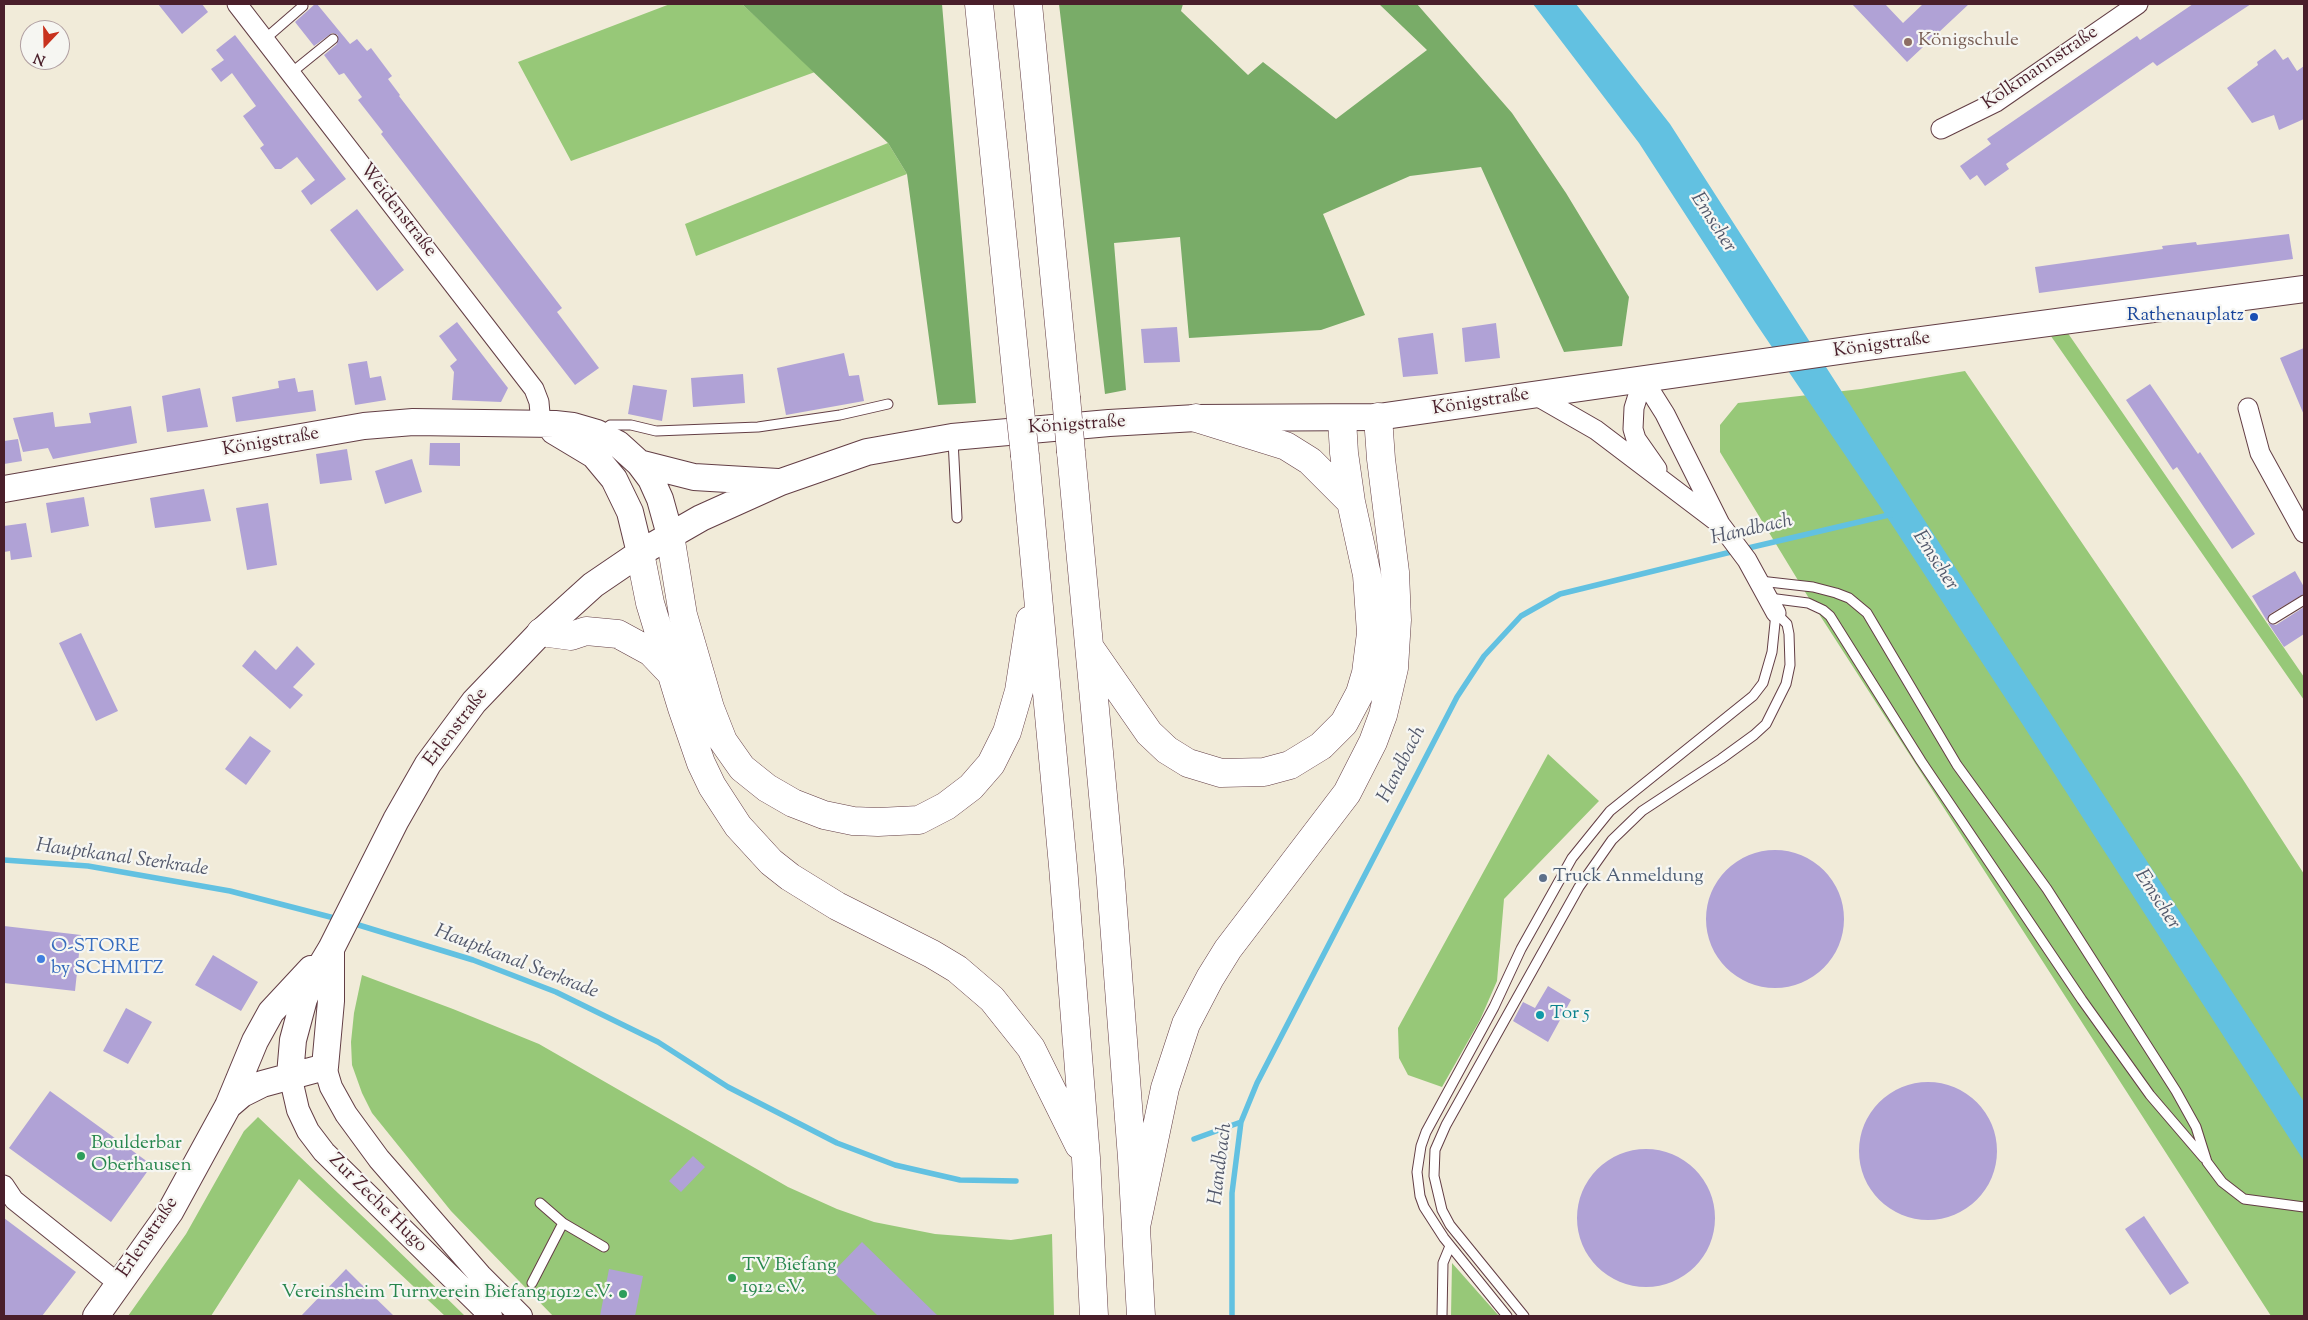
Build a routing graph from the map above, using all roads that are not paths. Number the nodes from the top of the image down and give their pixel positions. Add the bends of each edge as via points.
1 (237, 4) edge
2 (978, 4) edge
3 (1028, 4) edge
4 (2138, 4) edge
5 (303, 6) dead end
6 (264, 39) junction
7 (332, 39) dead end
8 (291, 73) junction
9 (1941, 129) dead end
10 (2304, 289) edge
11 (1643, 379) junction
12 (1535, 395) junction
13 (888, 404) dead end
14 (2248, 408) dead end
15 (1378, 417) junction
16 (1196, 418) junction
17 (1342, 419) junction
18 (541, 425) junction
19 (952, 437) junction
20 (593, 442) junction
21 (639, 462) junction
22 (1666, 481) junction
23 (781, 482) junction
24 (4, 489) edge
25 (1352, 502) junction
26 (957, 518) dead end
27 (1726, 531) junction
28 (2304, 533) edge
29 (670, 536) junction
30 (640, 553) junction
31 (1036, 579) junction
32 (1760, 582) junction
33 (2304, 600) edge
34 (1773, 606) junction
35 (2273, 619) dead end
36 (541, 632) junction
37 (1089, 646) junction
38 (671, 674) junction
39 (331, 950) junction
40 (325, 1067) junction
41 (290, 1075) junction
42 (228, 1106) junction
43 (1086, 1158) junction
44 (2207, 1162) junction
45 (4, 1185) edge
46 (540, 1203) dead end
47 (2304, 1206) edge
48 (562, 1223) junction
49 (1136, 1227) junction
50 (1450, 1246) junction
51 (604, 1247) dead end
52 (119, 1284) junction
53 (532, 1284) dead end
54 (96, 1316) edge
55 (491, 1316) edge
56 (521, 1316) edge
57 (1094, 1316) edge
58 (1141, 1316) edge
59 (1442, 1316) edge
60 (1507, 1316) edge
61 (1524, 1316) edge

1 - 6 street, Weidenstraße
2 - 31 highway, bridge
3 - 37 highway, bridge
4 - 9 street, Kolkmannstraße via 1996,102
5 - 6 lane
6 - 8 street, Weidenstraße
7 - 8 lane
8 - 18 street, Weidenstraße via 534,388
10 - 11 main road, Königstraße
11 - 12 main road, Königstraße
11 - 22 street via 1634,408 1633,430
11 - 27 street via 1665,414
12 - 15 main road, Königstraße
12 - 22 street via 1596,430
13 - 20 lane via 758,427 656,430 610,425
14 - 28 street via 2260,453
15 - 17 main road, Königstraße
15 - 49 highway via 1397,620 1394,668 1383,715 1347,793 1228,949 1186,1024 1165,1088
16 - 17 main road, Königstraße
16 - 19 main road, Königstraße
16 - 25 highway via 1286,446 1310,461
17 - 25 highway
18 - 20 main road, Königstraße
18 - 24 main road, Königstraße via 413,422 364,426
19 - 23 main road, Königstraße via 867,452
19 - 26 lane
20 - 21 main road, Königstraße via 618,444
20 - 30 main road, Königstraße via 630,512
21 - 23 main road via 694,477
21 - 29 main road, Königstraße via 660,499
22 - 27 street
23 - 29 main road, Königstraße via 701,518
25 - 37 highway via 1370,599 1371,633 1366,673 1344,723 1322,746 1299,760 1253,774 1221,773 1188,763 1149,733
27 - 32 street
29 - 30 main road, Königstraße
29 - 31 highway via 683,615 723,741 742,768 766,788 824,815 853,821 918,820 934,814 959,797 983,775 1000,749 1014,713
30 - 36 main road, Erlenstraße via 592,585
30 - 38 highway via 650,603
31 - 43 highway
32 - 34 street
32 - 44 lane via 1836,593 1849,598 1867,613 1957,765 2047,889 2176,1091 2196,1127
33 - 35 lane
34 - 44 lane via 1808,603 1830,616 1921,761 2093,1016 2150,1096
34 - 50 lane via 1772,652 1763,683 1753,696 1610,811 1572,858 1426,1132 1417,1172 1420,1196
34 - 61 lane via 1789,634 1790,665 1786,684 1766,724 1754,736 1642,811 1612,840 1579,887 1446,1124 1435,1150 1434,1176 1442,1210 1450,1225
36 - 38 highway via 571,636 586,631 618,634 651,652
36 - 39 main road, Erlenstraße via 474,702 433,757 396,820
37 - 49 highway via 1110,870
38 - 43 highway via 701,763 738,826 771,862 790,877 837,906 932,954 957,969 992,998 1031,1048
39 - 40 main road, Erlenstraße via 331,1001
39 - 41 main road, Erlenstraße via 304,1000 293,1040
39 - 42 main road, Erlenstraße via 271,1012
40 - 41 main road, Erlenstraße
40 - 56 street, Zur Zeche Hugo via 331,1087 346,1114 380,1159
41 - 42 main road, Erlenstraße via 249,1090
41 - 55 street, Zur Zeche Hugo via 298,1110 308,1131 324,1152
42 - 52 main road, Erlenstraße via 170,1212
43 - 57 highway
44 - 47 lane via 2222,1182 2244,1199
45 - 52 street via 14,1200
46 - 48 lane
48 - 51 lane
48 - 53 lane
49 - 58 highway
50 - 59 lane via 1443,1263
50 - 60 lane
52 - 54 main road, Erlenstraße

